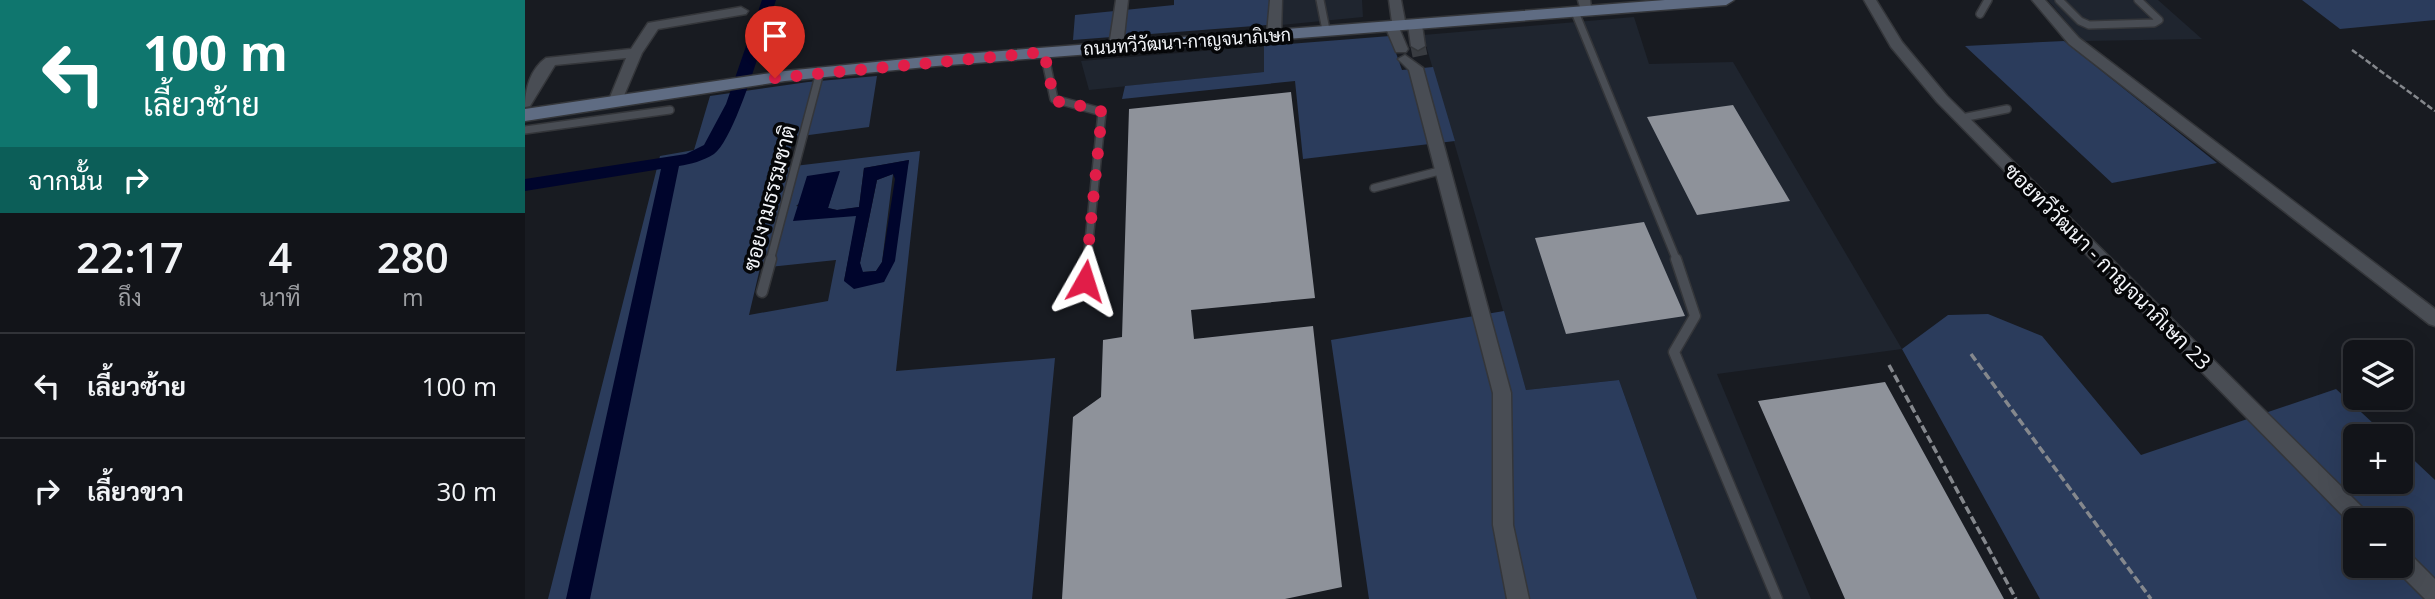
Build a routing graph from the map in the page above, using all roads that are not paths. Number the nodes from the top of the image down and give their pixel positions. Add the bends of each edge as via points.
1 (1122, 0) edge
2 (1276, 0) edge
3 (1320, 0) edge
4 (1395, 0) edge
5 (1726, 0) edge
6 (1870, 0) edge
7 (1988, 0) edge
8 (2038, 0) edge
9 (2059, 0) edge
10 (2138, 0) edge
11 (1702, 1) edge
12 (1582, 8) edge
13 (741, 10) dead end
14 (1980, 14) dead end
15 (1402, 26) junction
16 (1326, 30) junction
17 (1274, 34) junction
18 (1116, 46) junction
19 (1044, 52) junction
20 (635, 53) junction
21 (1412, 56) junction
22 (820, 72) junction
23 (615, 102) junction
24 (525, 103) edge
25 (2007, 109) dead end
26 (670, 110) dead end
27 (525, 114) edge
28 (1962, 118) junction
29 (525, 130) edge
30 (1443, 170) junction
31 (1374, 188) dead end
32 (1085, 281) dead end
33 (762, 292) dead end
34 (2435, 319) edge
35 (2349, 508) edge
36 (2413, 572) edge
37 (2435, 594) edge
38 (1518, 599) edge
39 (1777, 599) edge

1 - 18 street
2 - 17 street
3 - 16 lane
4 - 15 street
5 - 11 street, ถนนทวีวัฒนา-กาญจนาภิเษก
6 - 28 street, ซอยทวีวัฒนา - กาญจนาภิเษก 23 via 1901,50
7 - 14 lane
8 - 34 street via 2074,41
9 - 10 lane via 2089,25 2159,20
11 - 12 street, ถนนทวีวัฒนา-กาญจนาภิเษก
12 - 15 street, ถนนทวีวัฒนา-กาญจนาภิเษก
12 - 39 lane via 1695,316 1674,352
13 - 20 street via 653,26
15 - 16 street, ถนนทวีวัฒนา-กาญจนาภิเษก
15 - 21 street
15 - 21 street
16 - 17 street, ถนนทวีวัฒนา-กาญจนาภิเษก
17 - 18 street, ถนนทวีวัฒนา-กาญจนาภิเษก
18 - 19 street, ถนนทวีวัฒนา-กาญจนาภิเษก
19 - 22 street, ถนนทวีวัฒนา-กาญจนาภิเษก
19 - 32 lane via 1054,99 1102,112
20 - 23 street
20 - 24 street via 551,61
21 - 30 street
22 - 23 street, ถนนทวีวัฒนา-กาญจนาภิเษก
22 - 33 lane, ซอยงามธรรมชาติ
23 - 27 street, ถนนทวีวัฒนา-กาญจนาภิเษก
25 - 28 lane
26 - 29 lane
28 - 35 street, ซอยทวีวัฒนา - กาญจนาภิเษก 23
30 - 31 lane
30 - 38 street via 1501,393 1503,525
36 - 37 street

